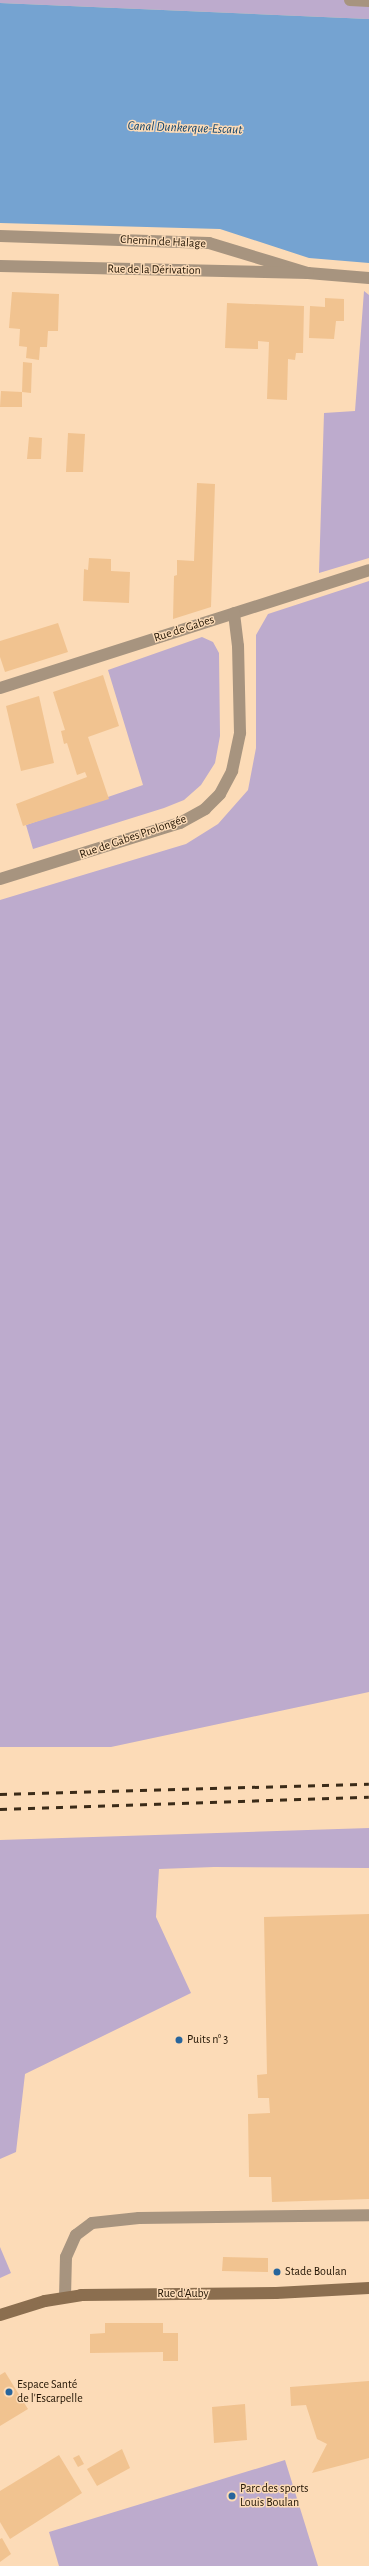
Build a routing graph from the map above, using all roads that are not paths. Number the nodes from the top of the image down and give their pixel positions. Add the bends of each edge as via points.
1 (350, 0) edge
2 (369, 1) edge
3 (0, 236) edge
4 (0, 266) edge
5 (308, 273) junction
6 (369, 278) edge
7 (369, 570) edge
8 (234, 613) junction
9 (0, 688) edge
10 (0, 879) edge
11 (369, 2215) edge
12 (369, 2288) edge
13 (65, 2297) junction
14 (0, 2315) edge

1 - 2 street
3 - 5 street, Chemin de Halage via 209,243
4 - 5 street, Rue de la Dérivation
5 - 6 street, Chemin de Halage
7 - 8 street, Rue de Gabes
8 - 9 street, Rue de Gabes
8 - 10 street, Rue de Gabes Prolongée via 238,646 240,733 232,771 220,794 205,809 180,823
11 - 13 street via 139,2218 92,2223 76,2235 66,2257
12 - 13 street, Rue d'Auby
13 - 14 street, Rue d'Auby via 23,2306

